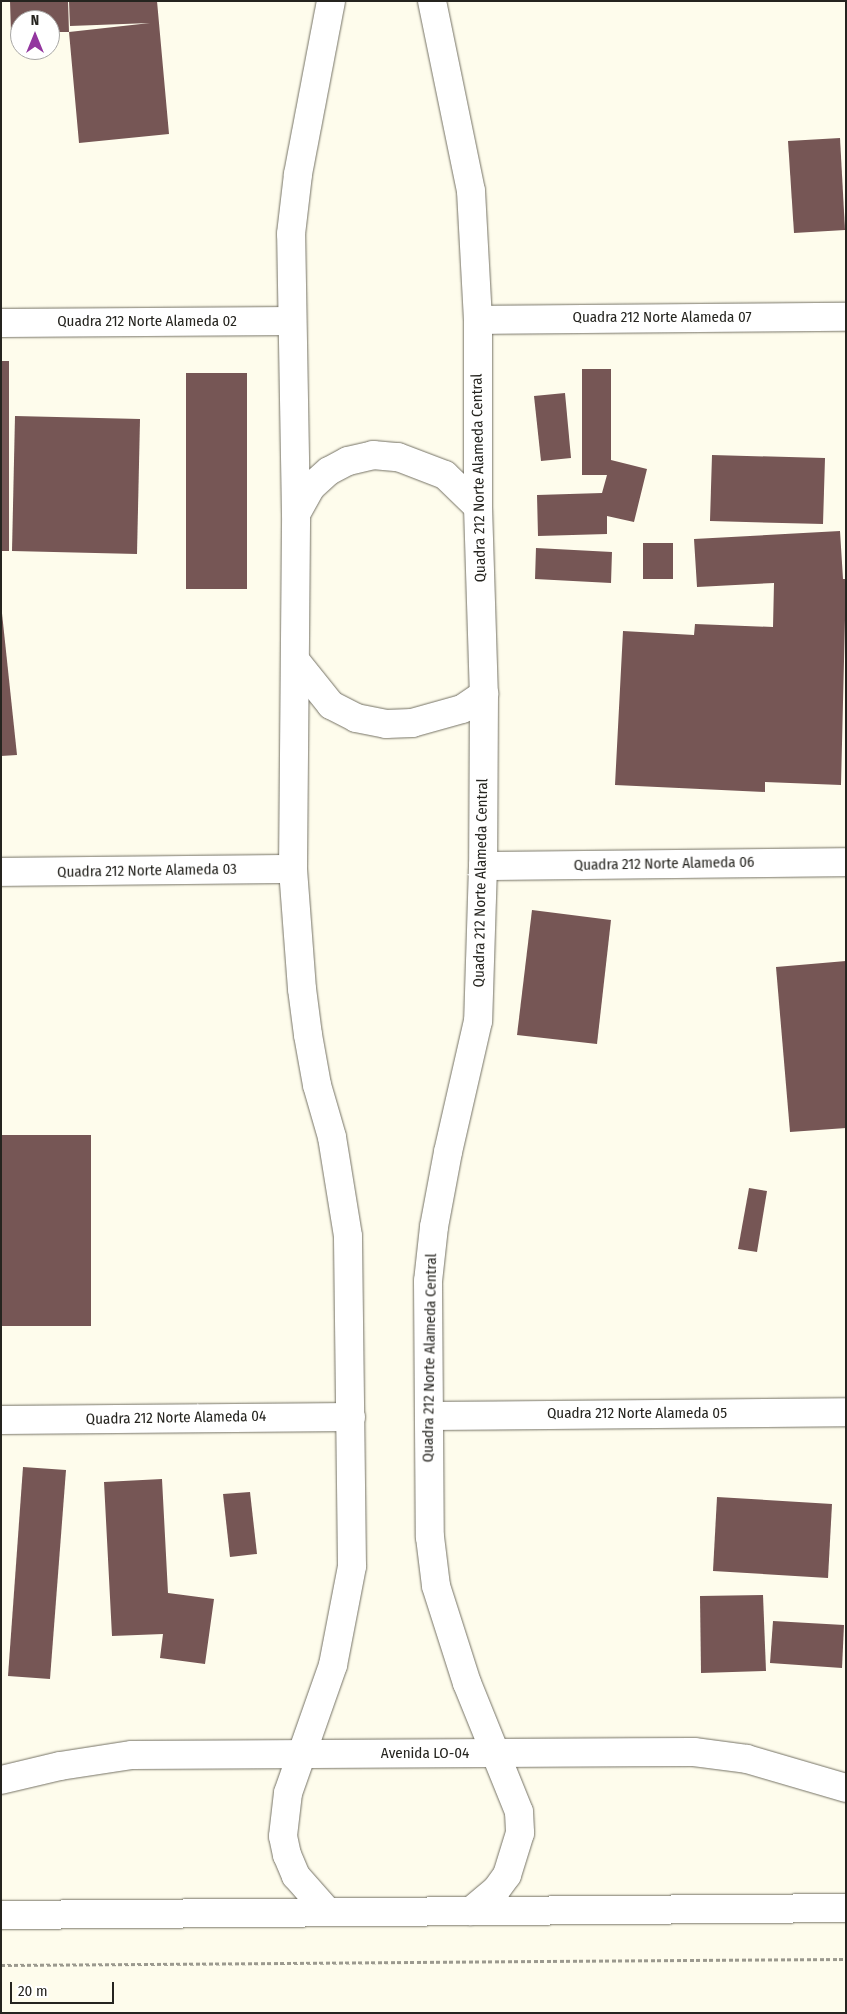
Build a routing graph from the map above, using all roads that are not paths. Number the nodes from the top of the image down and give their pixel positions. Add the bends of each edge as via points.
1 (330, 1) edge
2 (432, 1) edge
3 (846, 316) edge
4 (478, 320) junction
5 (292, 321) junction
6 (1, 323) edge
7 (478, 507) junction
8 (296, 514) junction
9 (295, 660) junction
10 (484, 694) junction
11 (846, 862) edge
12 (483, 866) junction
13 (293, 869) junction
14 (1, 872) edge
15 (846, 1412) edge
16 (429, 1416) junction
17 (350, 1417) junction
18 (1, 1420) edge
19 (496, 1753) junction
20 (303, 1754) junction
21 (1, 1780) edge
22 (846, 1788) edge
23 (846, 1908) edge
24 (327, 1911) junction
25 (471, 1911) junction
26 (1, 1915) edge

1 - 5 street via 298,174 291,234
2 - 4 street, Quadra 212 Norte Alameda Central via 471,191
3 - 4 street, Quadra 212 Norte Alameda 07
4 - 7 street, Quadra 212 Norte Alameda Central
5 - 6 street, Quadra 212 Norte Alameda 02
5 - 8 street
7 - 8 street via 444,475 398,457 373,455 348,461 329,471 311,487
7 - 10 street, Quadra 212 Norte Alameda Central
8 - 9 street
9 - 10 street via 331,705 356,718 386,724 412,723 462,709
9 - 13 street
10 - 12 street, Quadra 212 Norte Alameda Central
11 - 12 street, Quadra 212 Norte Alameda 06
12 - 16 street, Quadra 212 Norte Alameda Central via 478,1021 448,1152 428,1281
13 - 14 street, Quadra 212 Norte Alameda 03
13 - 17 street via 306,1016 317,1085 332,1137 348,1236
15 - 16 street, Quadra 212 Norte Alameda 05
16 - 19 street, Quadra 212 Norte Alameda Central via 432,1569 467,1683
17 - 18 street, Quadra 212 Norte Alameda 04
17 - 20 street via 352,1566 333,1665
19 - 20 street, Avenida LO-04
19 - 22 street, Avenida LO-04 via 694,1752 747,1759
19 - 25 street, Quadra 212 Norte Alameda Central via 518,1812 520,1833 507,1875 496,1890
20 - 21 street, Avenida LO-04 via 132,1755 60,1766
20 - 24 street via 288,1793 283,1836 296,1876
23 - 25 street
24 - 25 street
24 - 26 street

